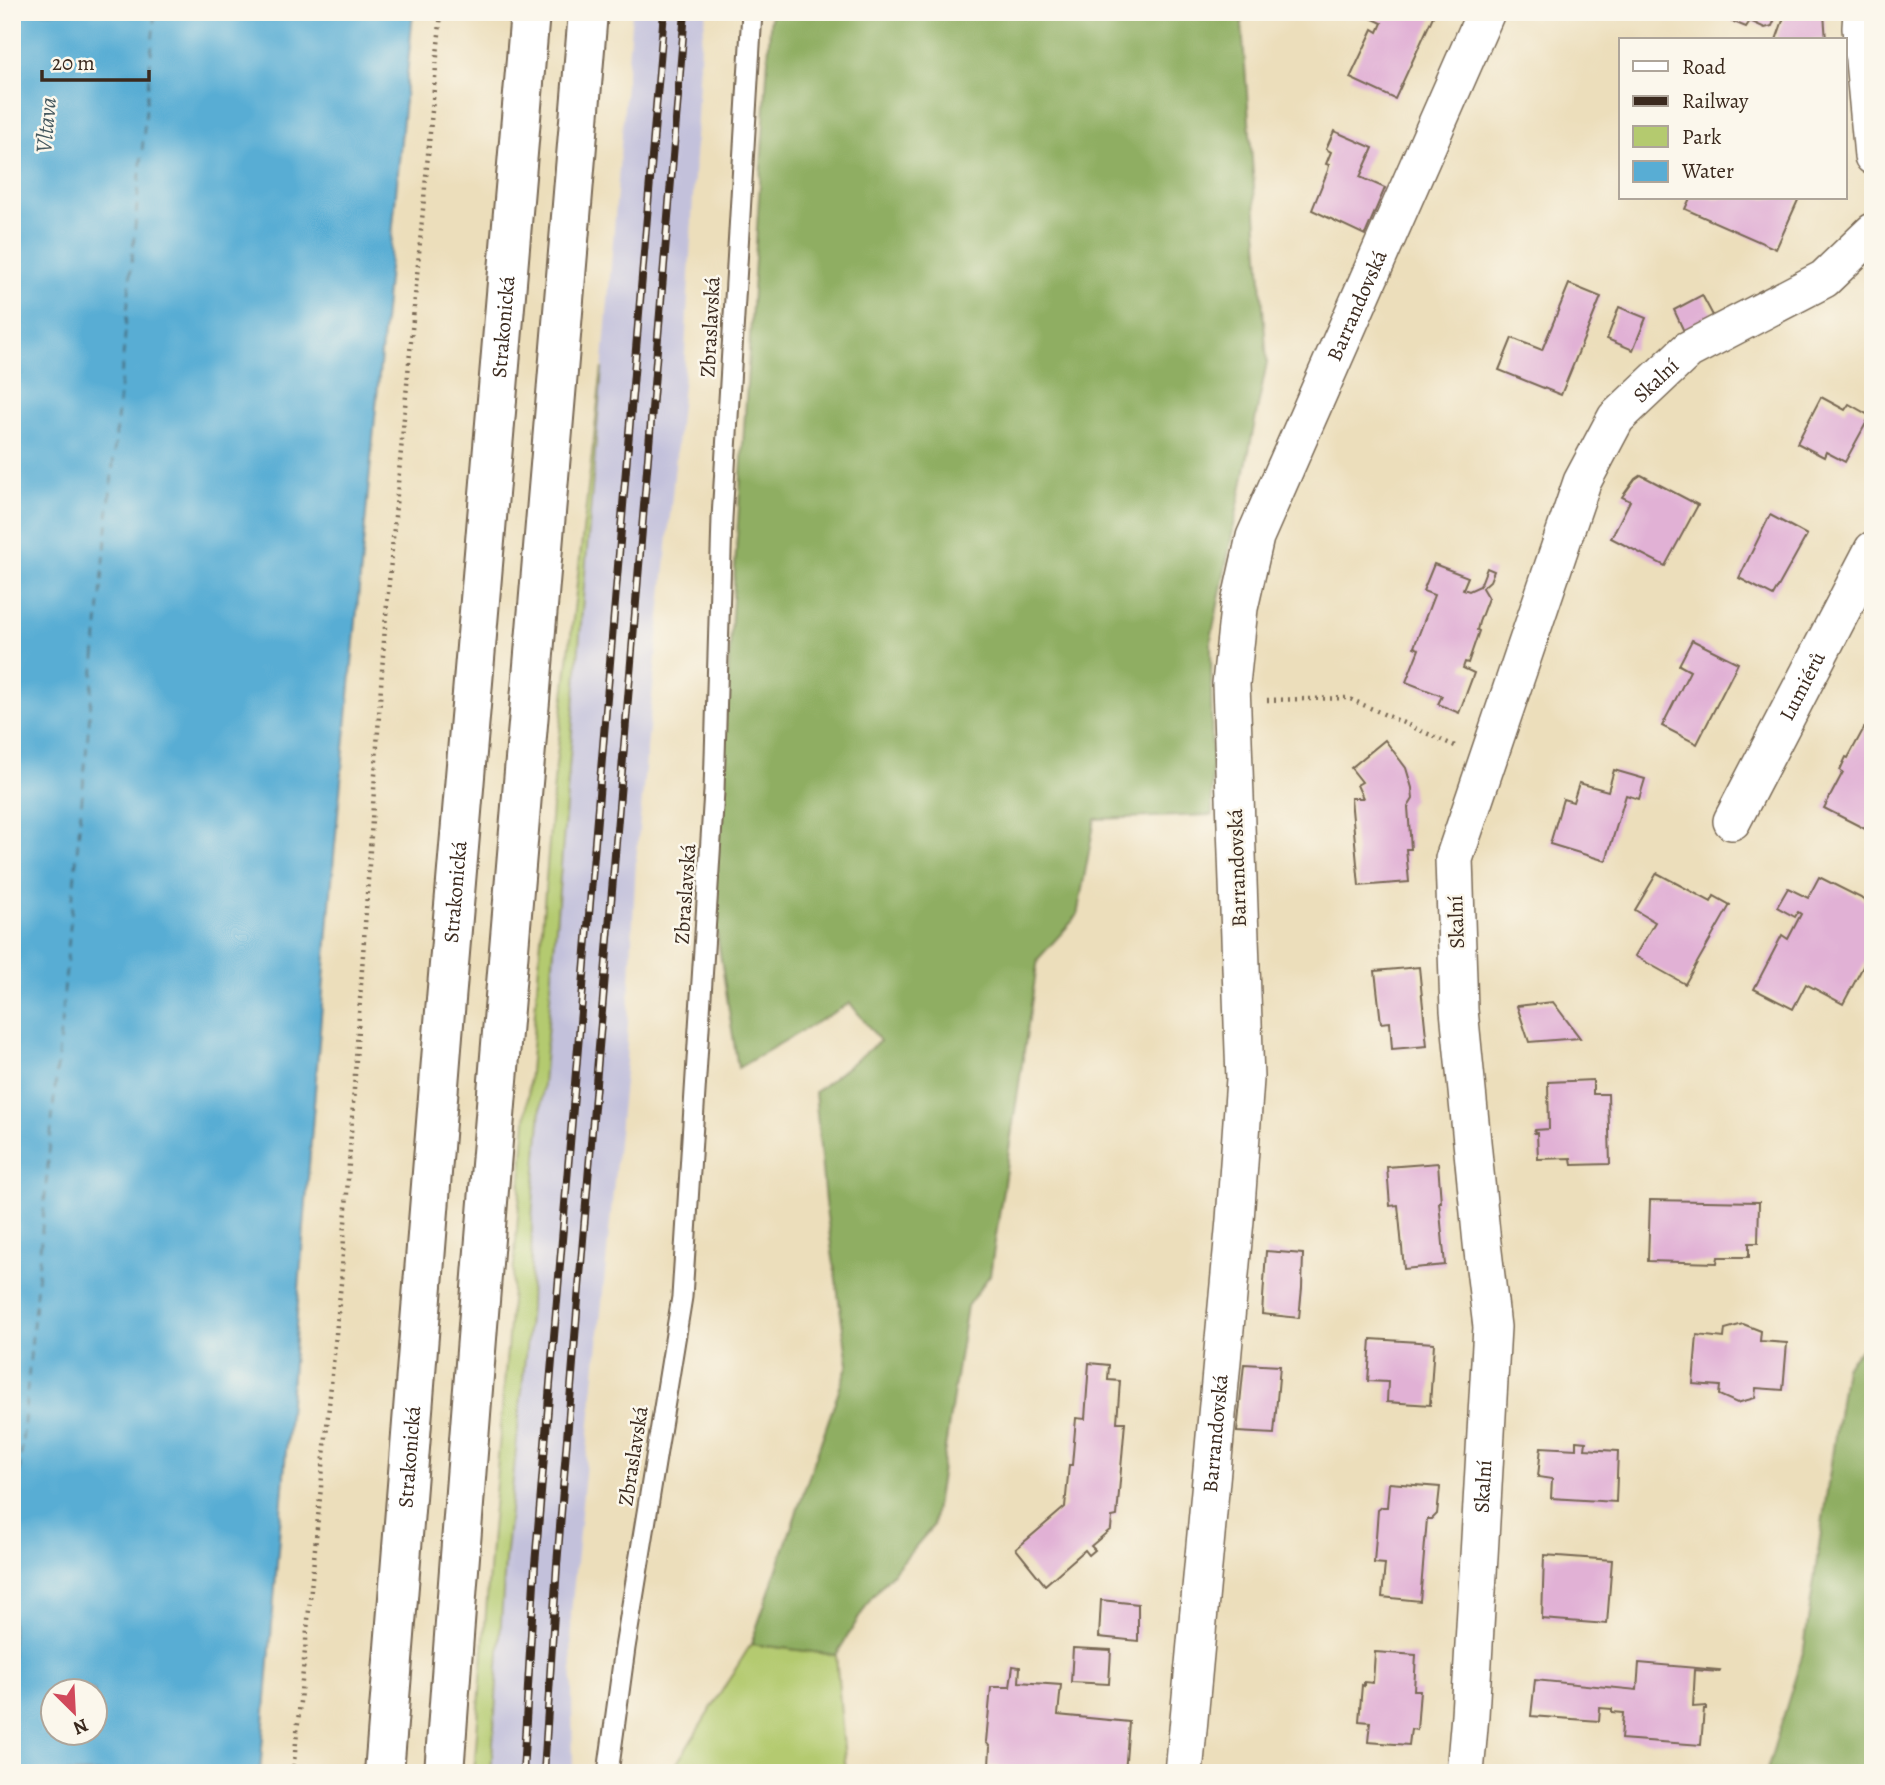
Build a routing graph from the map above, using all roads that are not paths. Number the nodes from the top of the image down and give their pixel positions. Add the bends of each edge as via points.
1 (530, 12) edge
2 (588, 12) edge
3 (752, 12) edge
4 (1486, 12) edge
5 (1862, 12) edge
6 (1873, 156) edge
7 (1873, 232) edge
8 (1873, 550) edge
9 (1732, 821) dead end
10 (384, 1773) edge
11 (444, 1773) edge
12 (608, 1773) edge
13 (1184, 1773) edge
14 (1465, 1773) edge

1 - 10 main road, Strakonická
2 - 11 main road
3 - 12 lane, Zbraslavská via 722,518 714,791 682,1297
4 - 13 street, Barrandovská via 1255,537 1239,608 1231,684 1245,1079
5 - 6 street
7 - 14 street, Skalní via 1824,279 1688,350 1616,418 1582,482 1454,859 1459,1010 1492,1327
8 - 9 street, Lumiérů

